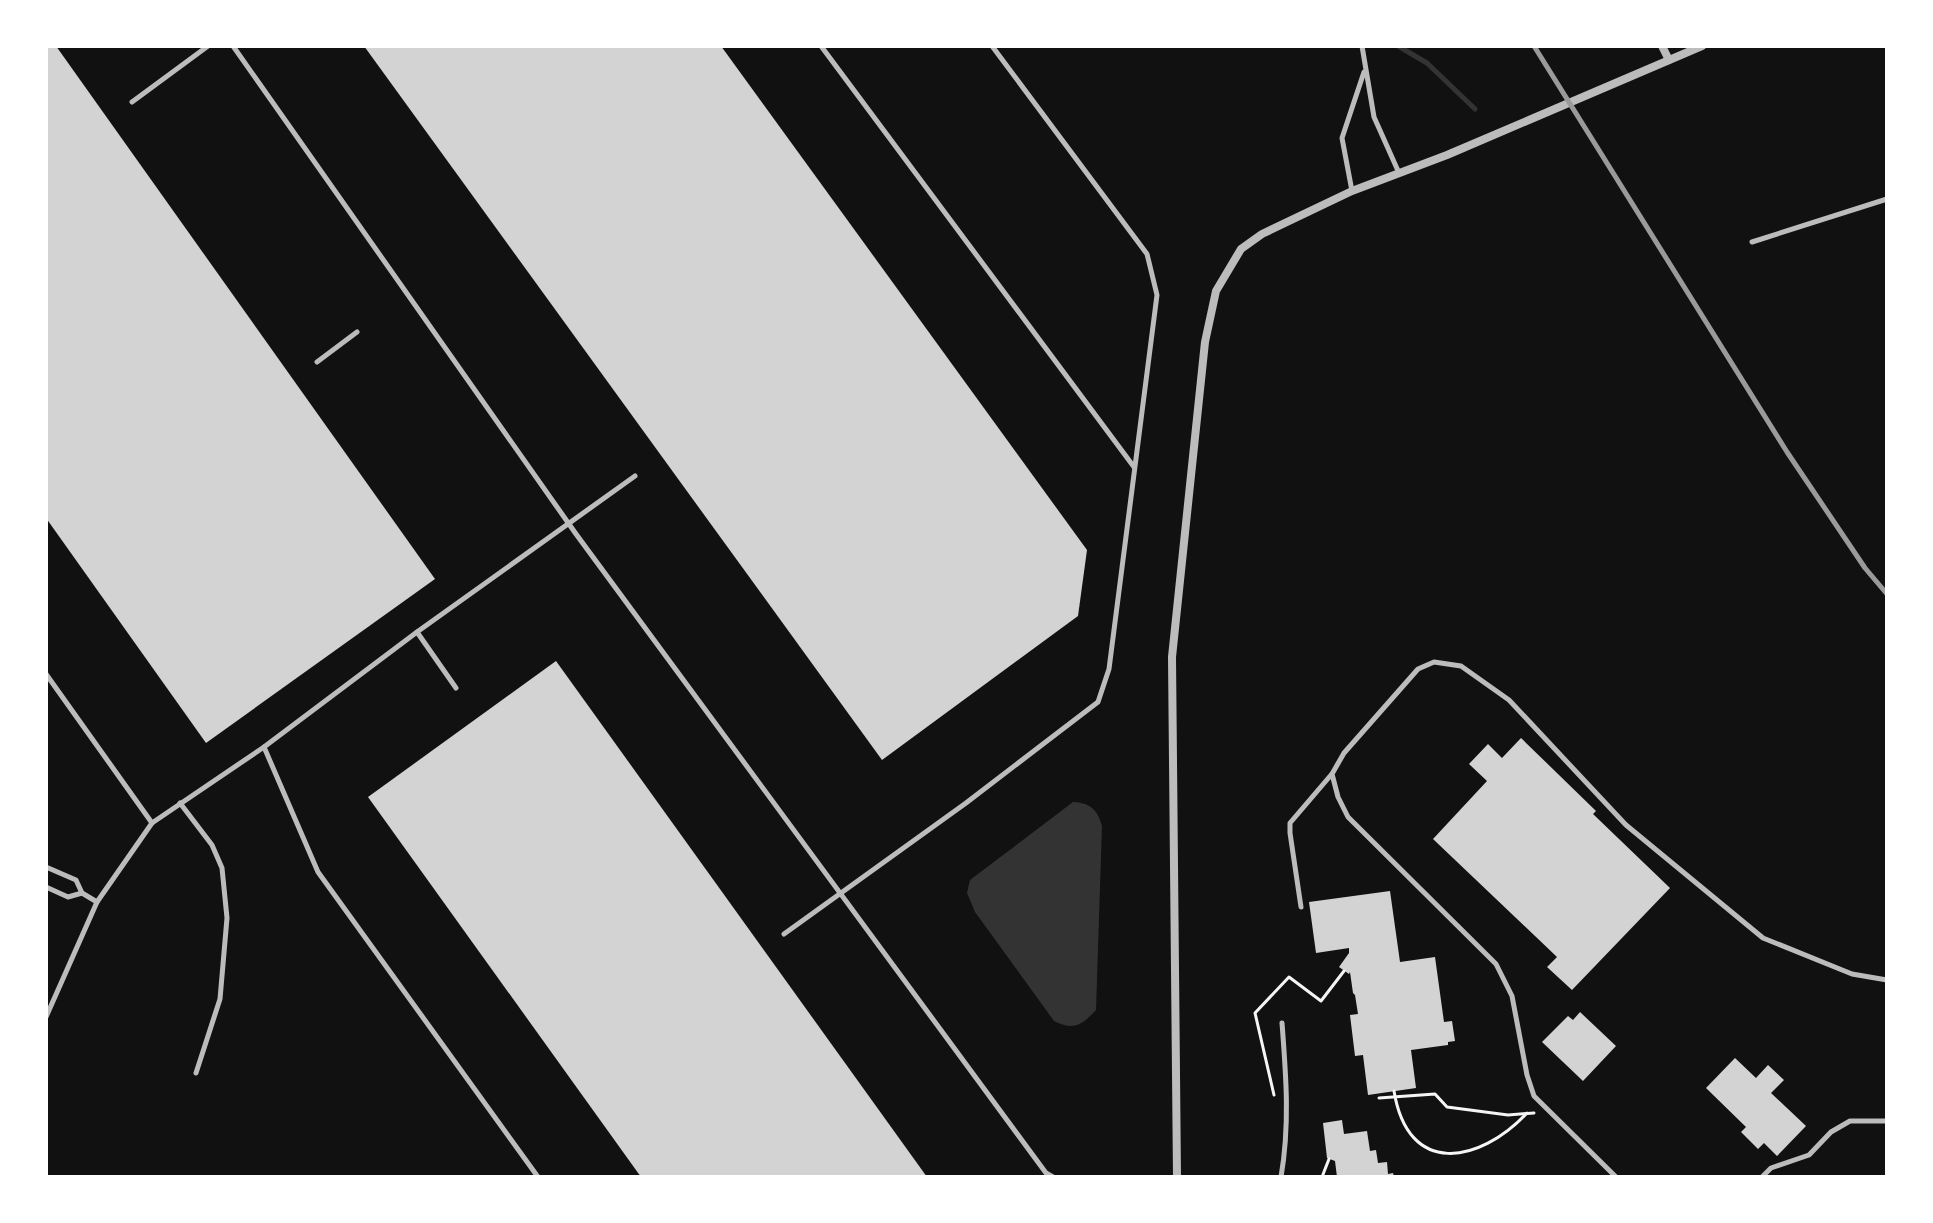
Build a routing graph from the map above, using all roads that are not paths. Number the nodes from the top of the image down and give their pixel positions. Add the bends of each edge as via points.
1 (208, 46) edge
2 (233, 46) edge
3 (821, 46) edge
4 (992, 46) edge
5 (1362, 46) edge
6 (1662, 46) edge
7 (1702, 46) edge
8 (1669, 60) junction
9 (1365, 69) junction
10 (132, 102) dead end
11 (1399, 173) junction
12 (1352, 191) junction
13 (1887, 199) edge
14 (1752, 242) dead end
15 (357, 332) dead end
16 (317, 362) dead end
17 (1135, 468) junction
18 (635, 476) dead end
19 (569, 523) junction
20 (417, 632) junction
21 (46, 674) edge
22 (456, 688) dead end
23 (264, 747) junction
24 (1332, 774) junction
25 (180, 803) junction
26 (152, 823) junction
27 (46, 867) edge
28 (46, 887) edge
29 (839, 892) junction
30 (82, 893) junction
31 (97, 902) junction
32 (1301, 907) dead end
33 (784, 934) dead end
34 (1887, 980) edge
35 (46, 1017) edge
36 (1282, 1023) dead end
37 (196, 1073) dead end
38 (1887, 1121) edge
39 (538, 1177) edge
40 (1053, 1177) edge
41 (1177, 1177) edge
42 (1281, 1177) edge
43 (1616, 1177) edge
44 (1762, 1177) edge

1 - 10 lane
2 - 19 lane
3 - 17 lane
4 - 17 lane via 1147,254 1157,295
5 - 9 lane
6 - 8 street
7 - 8 street
8 - 11 street
9 - 11 lane via 1374,117
9 - 12 lane via 1342,138
11 - 12 street
12 - 41 street via 1241,249 1216,291 1205,342 1172,657
13 - 14 lane
15 - 16 lane
17 - 29 lane via 1109,669 1098,702
18 - 19 lane
19 - 20 lane
19 - 29 lane
20 - 22 lane
20 - 23 lane
21 - 26 lane
23 - 25 lane
23 - 39 lane via 318,872
24 - 32 lane via 1290,823
24 - 34 lane via 1344,753 1418,669 1434,662 1461,666 1509,700 1626,825 1763,938 1852,974
24 - 43 lane via 1348,817 1496,964 1512,996 1534,1096
25 - 26 lane
25 - 37 lane via 212,845 222,868 227,918 220,999
26 - 31 lane
27 - 30 lane via 76,880
28 - 30 lane via 68,897
29 - 33 lane
29 - 40 lane
30 - 31 lane
31 - 35 lane
36 - 42 lane via 1288,1097
38 - 44 lane via 1850,1121 1809,1155 1771,1168

